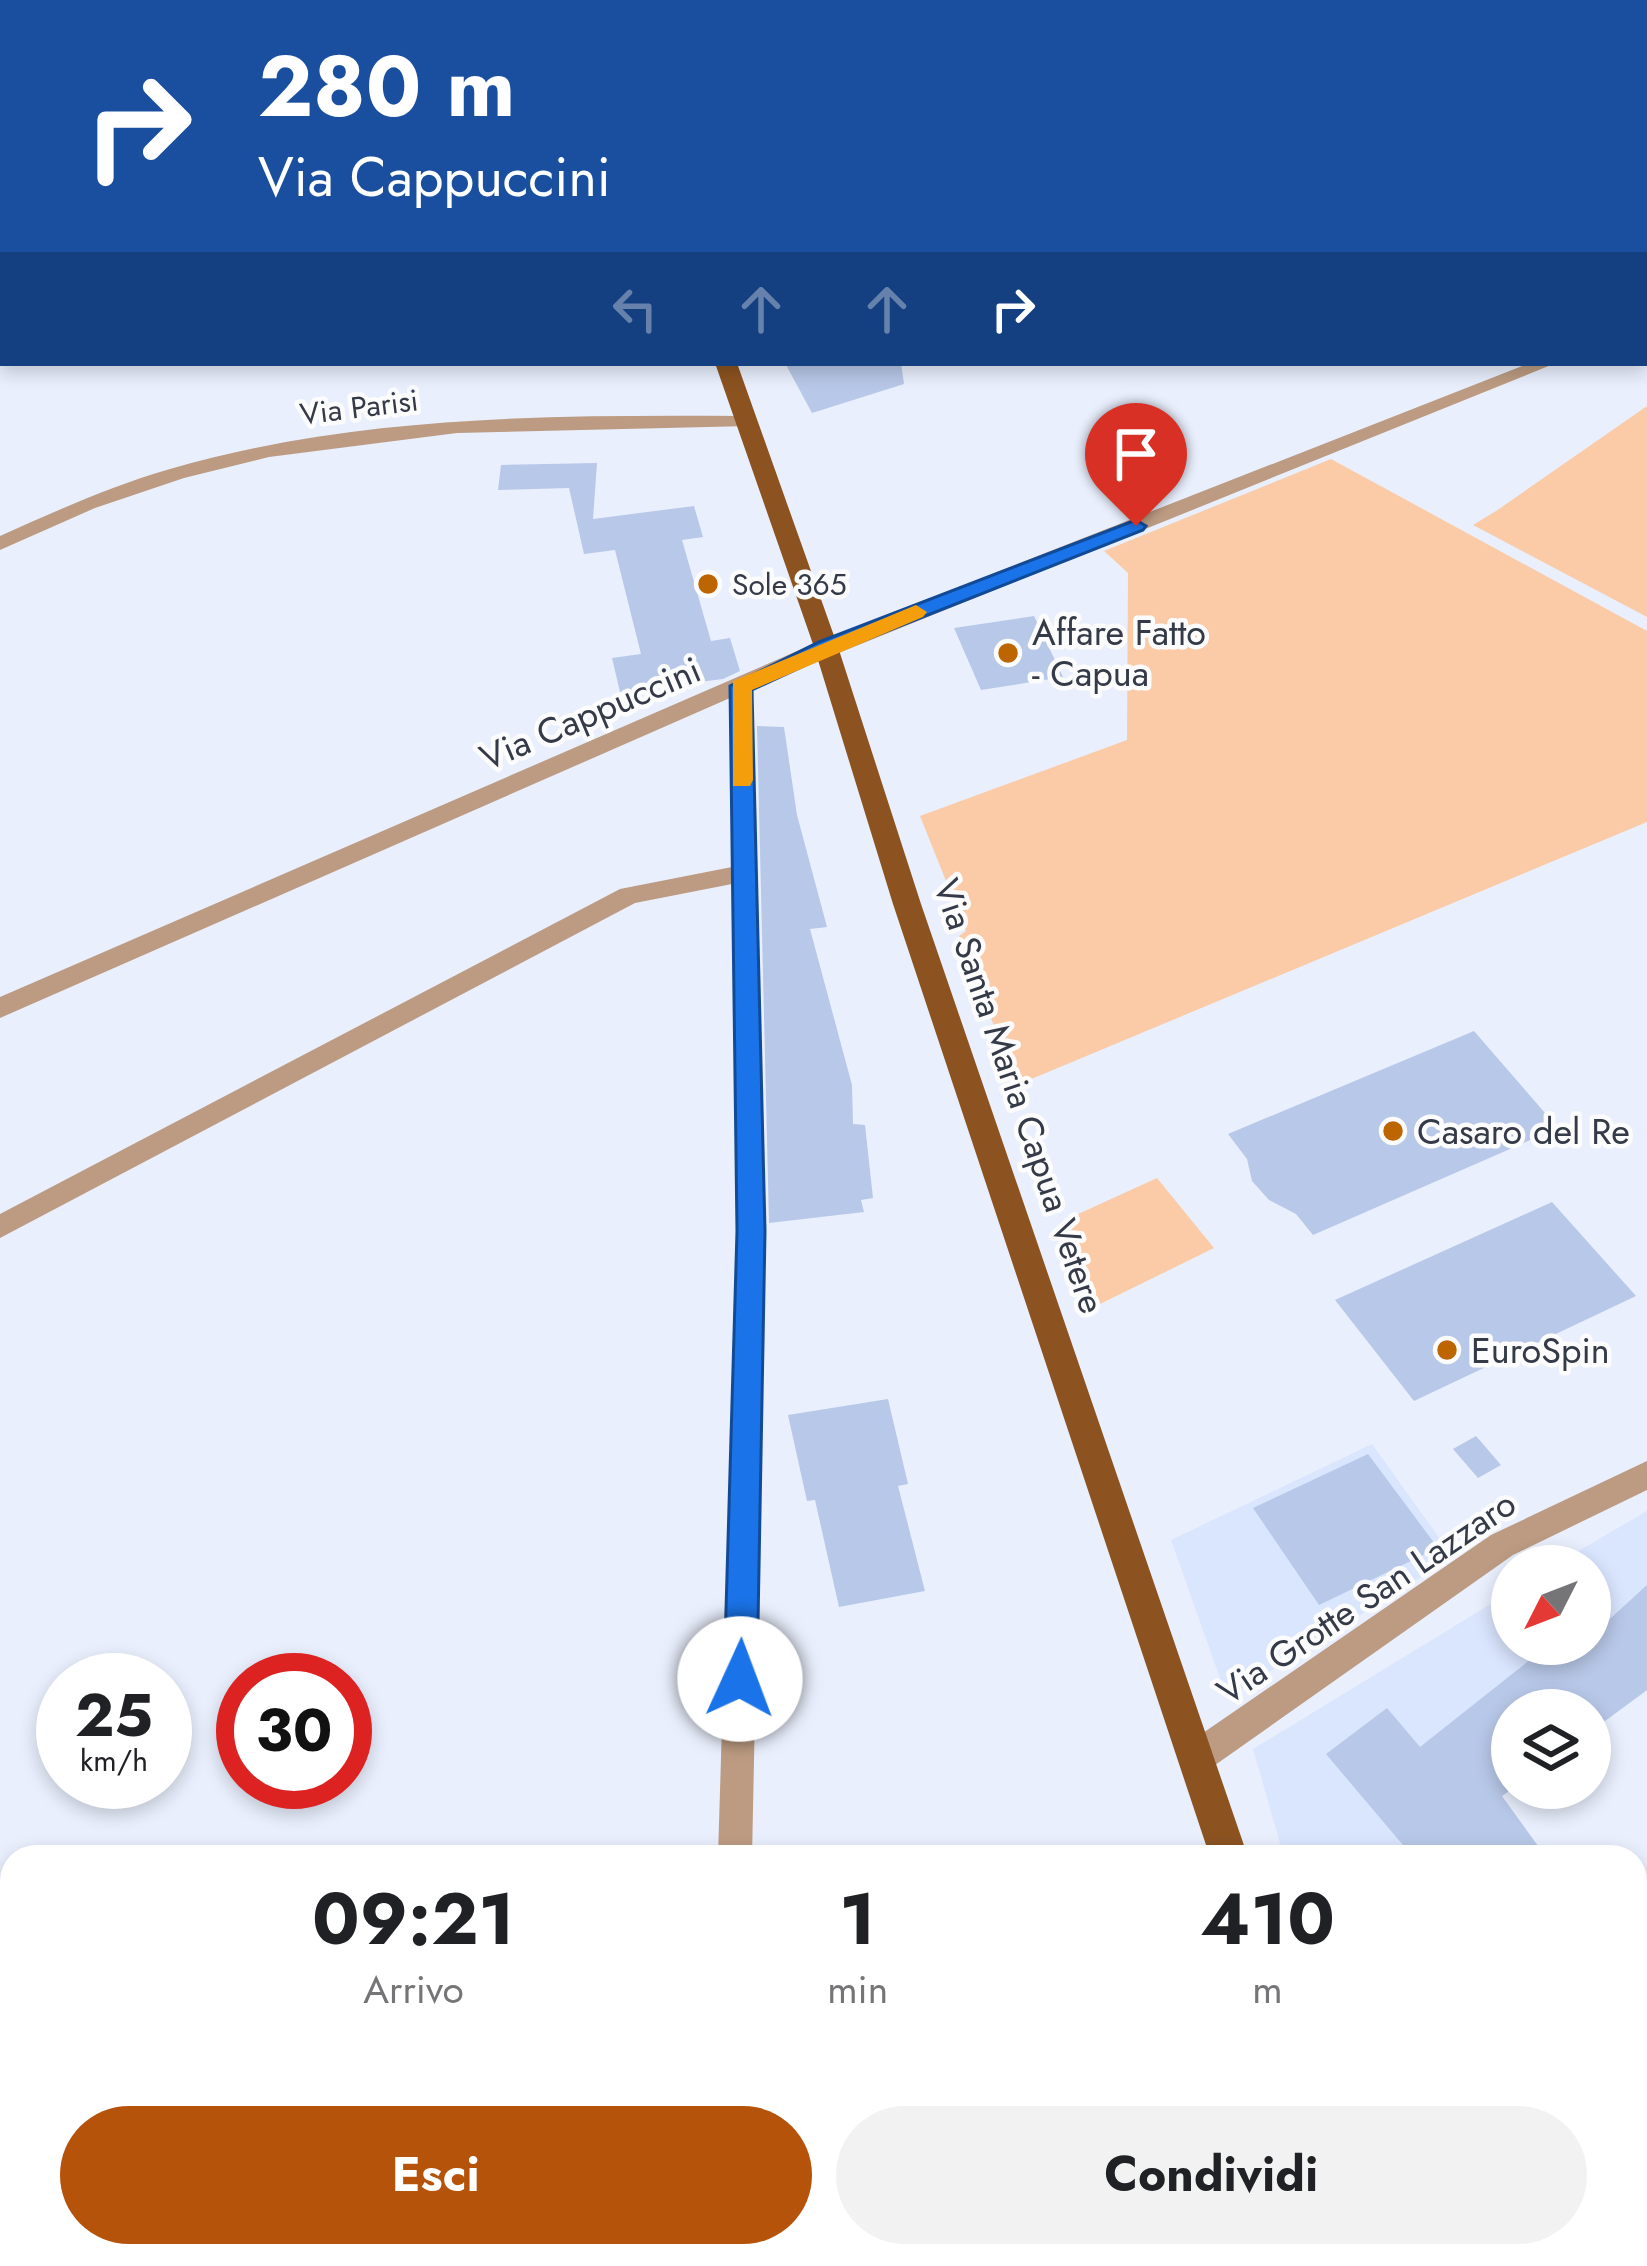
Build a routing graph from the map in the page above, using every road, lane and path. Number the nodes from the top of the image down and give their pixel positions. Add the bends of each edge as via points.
1 (726, 366) edge
2 (1539, 366) edge
3 (743, 422) junction
4 (0, 544) edge
5 (826, 647) junction
6 (741, 686) junction
7 (742, 874) junction
8 (0, 1008) edge
9 (0, 1227) edge
10 (1647, 1475) edge
11 (1196, 1758) junction
12 (735, 1845) edge
13 (1225, 1845) edge

1 - 3 main road, Via Santa Maria Capua Vetere
2 - 5 street, Via Cappuccini
3 - 4 street, Via Parisi via 392,430 280,446 98,497
3 - 5 main road, Via Santa Maria Capua Vetere
5 - 6 street, Via Cappuccini
5 - 11 main road, Via Santa Maria Capua Vetere
6 - 7 street
6 - 8 street, Via Cappuccini
7 - 9 street via 629,895
7 - 12 street via 751,1231
10 - 11 street, Via Grotte San Lazzaro via 1502,1545
11 - 13 main road, Via Santa Maria Capua Vetere

